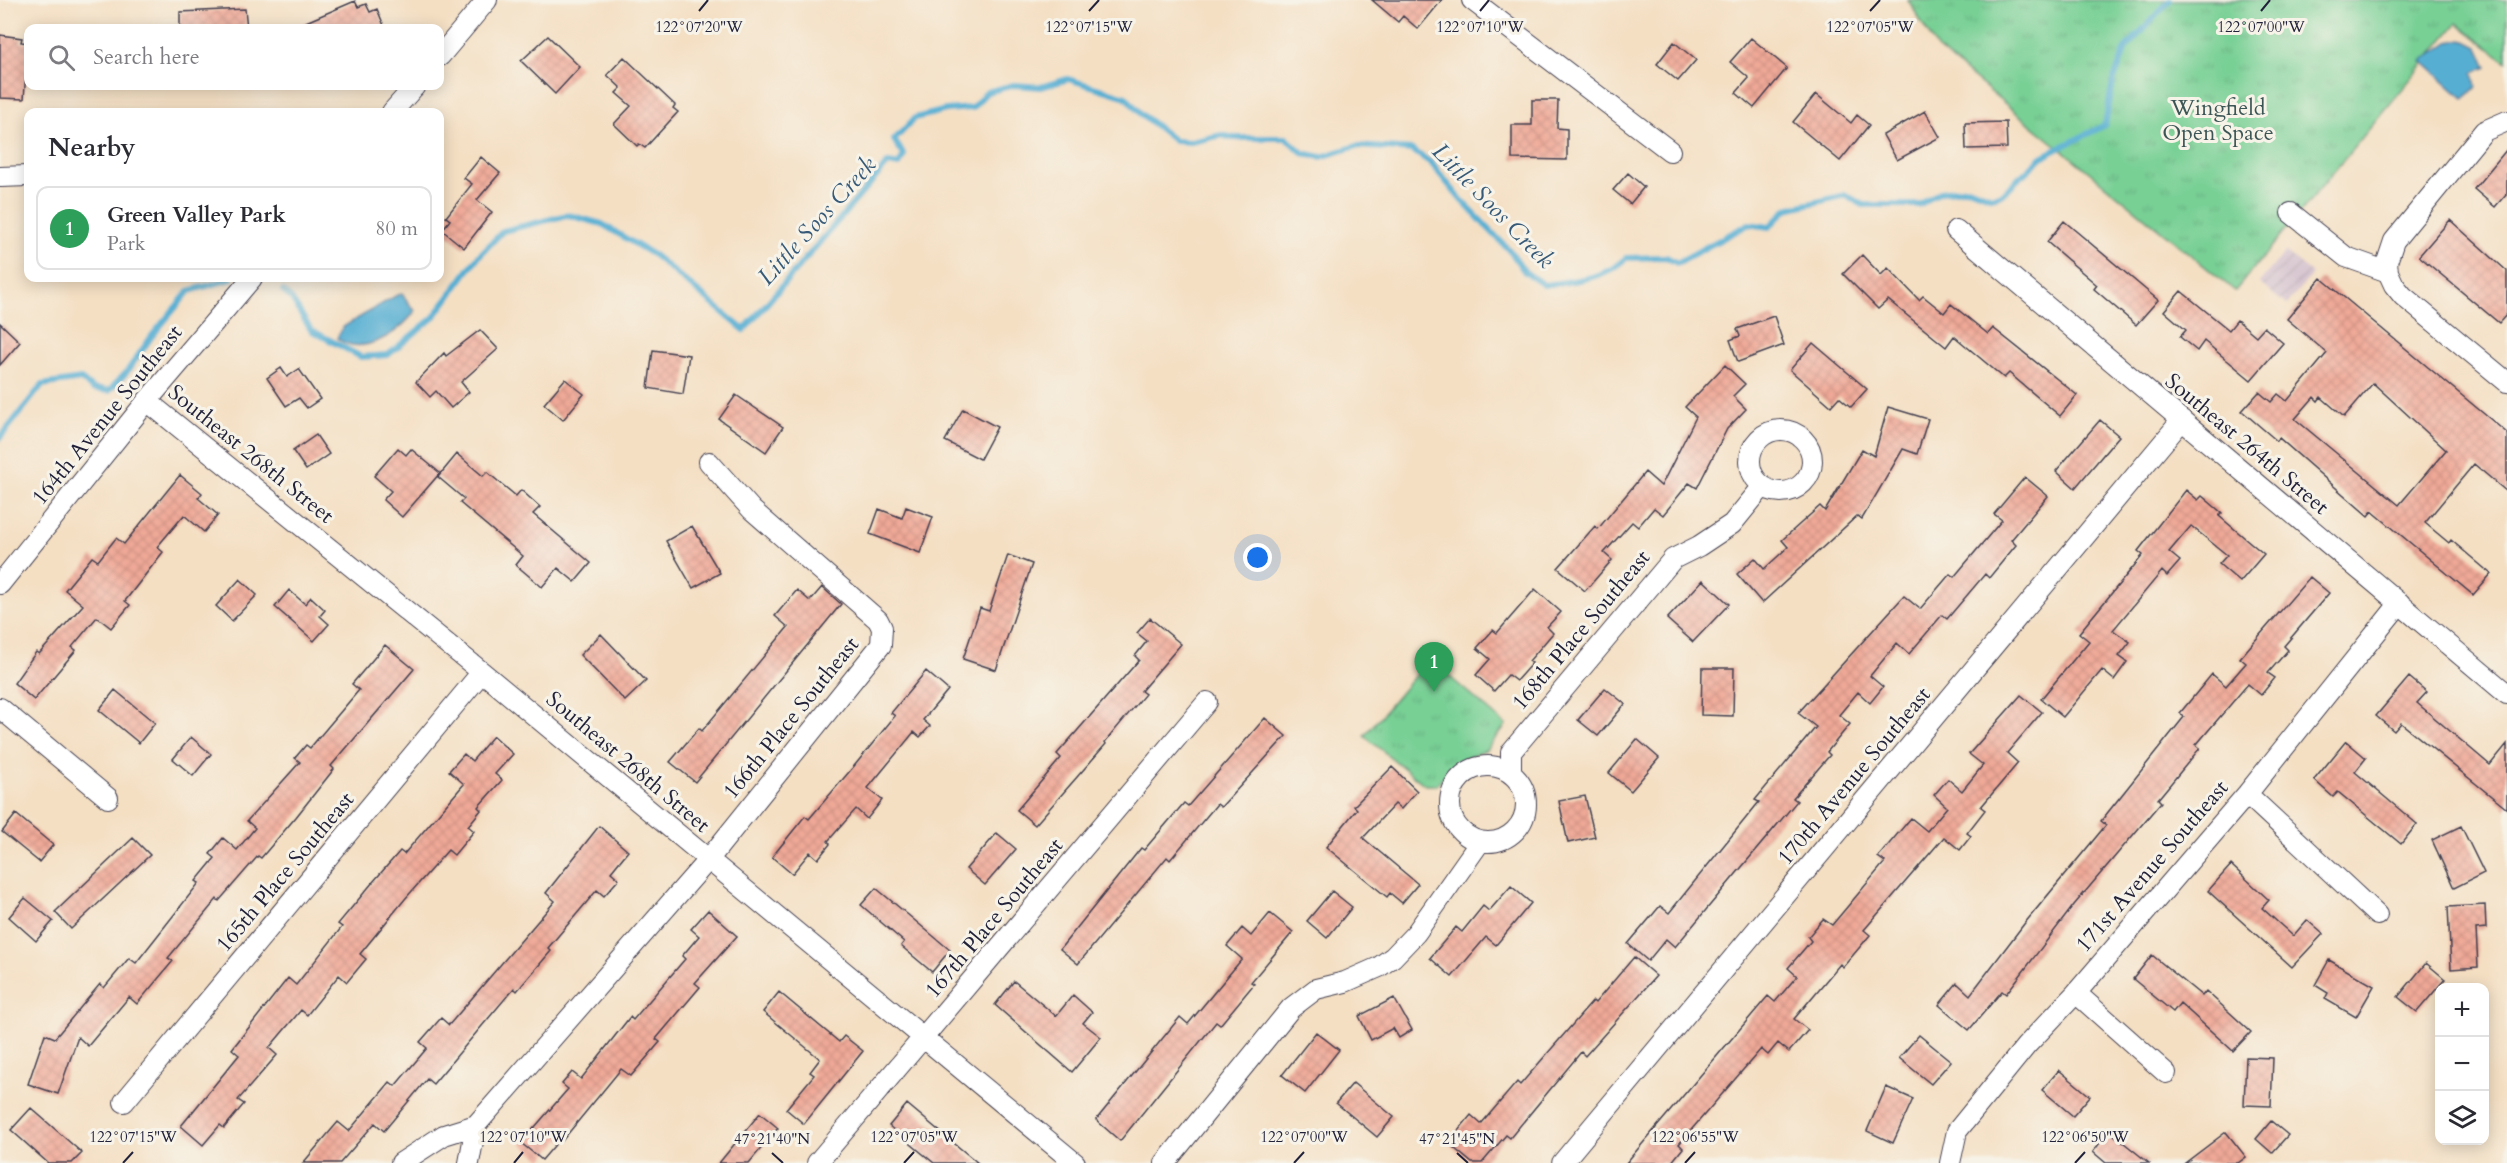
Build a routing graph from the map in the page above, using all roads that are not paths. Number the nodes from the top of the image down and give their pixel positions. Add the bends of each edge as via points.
1 (487, 0) edge
2 (1472, 0) edge
3 (444, 51) edge
4 (411, 90) edge
5 (396, 108) edge
6 (2507, 121) edge
7 (1670, 151) dead end
8 (0, 177) edge
9 (24, 177) edge
10 (2291, 213) dead end
11 (1956, 230) dead end
12 (2388, 272) junction
13 (249, 282) edge
14 (2507, 382) edge
15 (147, 401) junction
16 (2182, 420) junction
17 (709, 462) dead end
18 (1764, 486) dead end
19 (0, 584) edge
20 (2400, 603) junction
21 (482, 672) junction
22 (2507, 694) edge
23 (1206, 702) dead end
24 (0, 708) edge
25 (1511, 774) junction
26 (2247, 794) junction
27 (108, 798) dead end
28 (1480, 842) junction
29 (708, 860) junction
30 (2377, 915) dead end
31 (2076, 993) junction
32 (926, 1037) junction
33 (2166, 1073) dead end
34 (124, 1102) dead end
35 (476, 1125) junction
36 (401, 1163) edge
37 (469, 1163) edge
38 (817, 1163) edge
39 (1075, 1163) edge
40 (1165, 1163) edge
41 (1562, 1163) edge
42 (1950, 1163) edge

1 - 3 street
2 - 7 street
4 - 5 street
6 - 12 street via 2484,131 2394,241
8 - 9 street
10 - 12 street via 2346,257
11 - 16 street, Southeast 264th Street
12 - 14 street via 2403,296
13 - 15 street, 164th Avenue Southeast
15 - 19 street, 164th Avenue Southeast
15 - 21 street, Southeast 268th Street
16 - 20 street, Southeast 264th Street
16 - 41 street, 170th Avenue Southeast
17 - 29 street, 166th Place Southeast via 752,510 878,620 882,628 881,645
18 - 25 street, 168th Place Southeast via 1732,524 1673,559 1642,593 1511,752
20 - 22 street, Southeast 264th Street
20 - 26 street, 171st Avenue Southeast
21 - 29 street, Southeast 268th Street
21 - 34 street, 165th Place Southeast
23 - 32 street, 167th Place Southeast
24 - 27 street
25 - 28 street via 1525,795 1523,820 1505,839
25 - 28 street via 1488,766 1476,768 1465,774 1451,794 1450,806 1459,829
26 - 30 street
26 - 31 street, 171st Avenue Southeast
28 - 40 street via 1416,933 1393,957 1379,967 1316,989 1291,1008
29 - 32 street, Southeast 268th Street
29 - 35 street, 166th Place Southeast
31 - 33 street
31 - 42 street, 171st Avenue Southeast via 2026,1046 1957,1131
32 - 38 street, 167th Place Southeast
32 - 39 street, Southeast 268th Street
35 - 36 street via 444,1135
35 - 37 street

